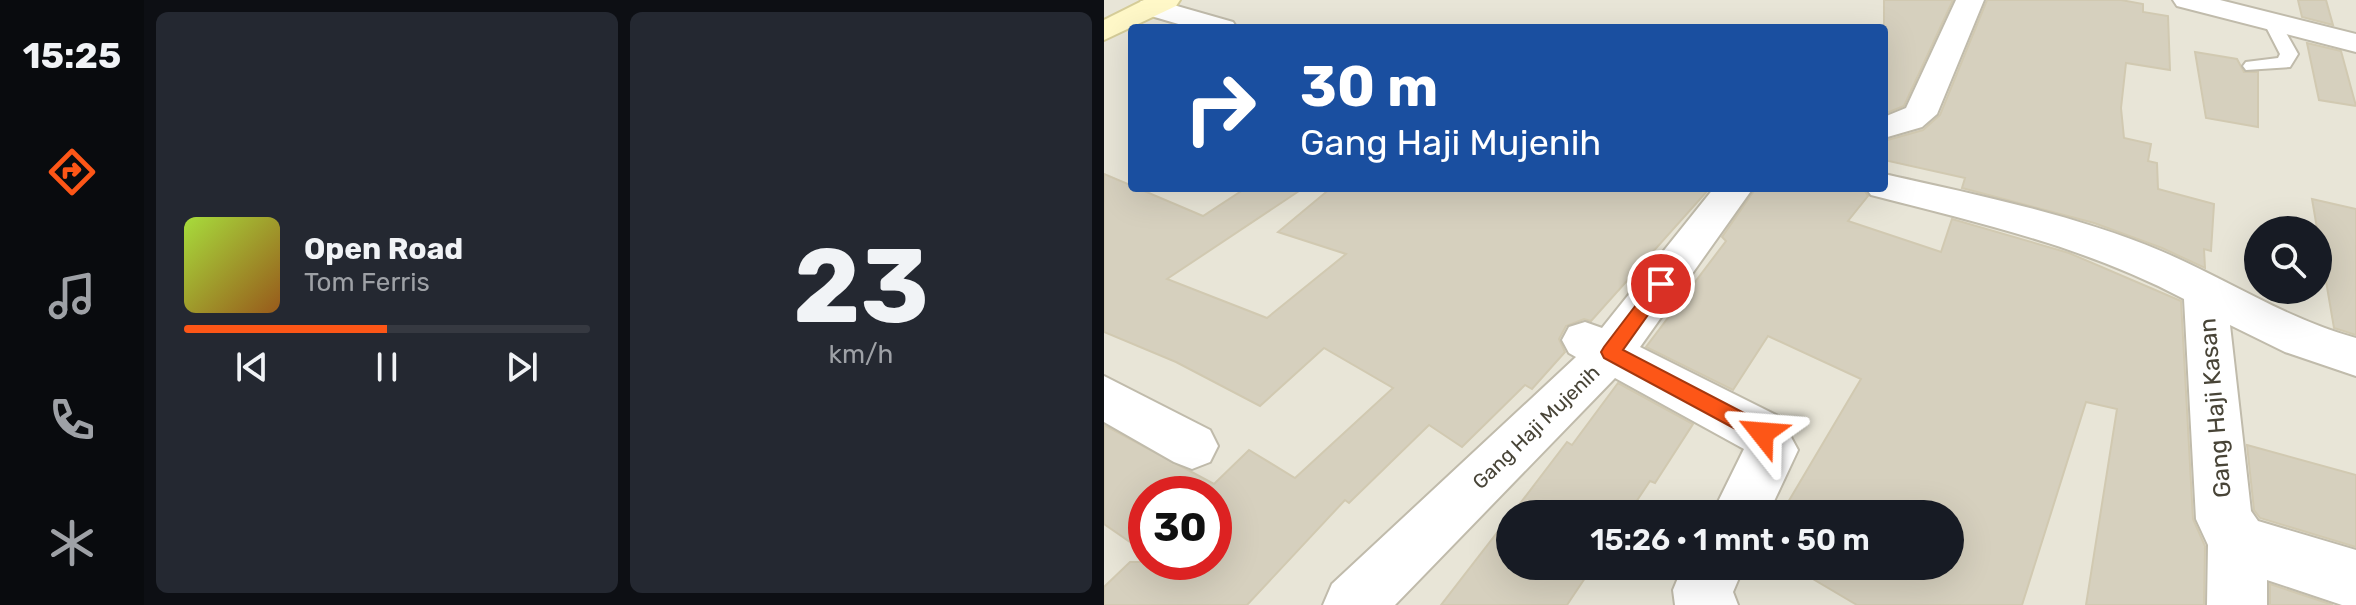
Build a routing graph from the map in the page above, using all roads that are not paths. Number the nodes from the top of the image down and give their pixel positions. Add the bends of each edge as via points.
1 (1970, 0) edge
2 (2187, 0) edge
3 (1159, 3) edge
4 (2271, 21) junction
5 (1213, 24) edge
6 (1104, 31) edge
7 (2356, 43) edge
8 (2252, 66) dead end
9 (1888, 127) edge
10 (1888, 187) edge
11 (1725, 192) edge
12 (2205, 290) junction
13 (1597, 346) junction
14 (2356, 357) edge
15 (1104, 397) edge
16 (1192, 446) dead end
17 (1747, 500) edge
18 (2237, 540) junction
19 (1708, 580) edge
20 (2356, 580) edge
21 (1353, 605) edge
22 (1708, 605) edge
23 (2237, 605) edge

1 - 9 street via 1920,114
2 - 4 street
3 - 5 street
3 - 6 main road
4 - 7 street
4 - 8 lane via 2289,54 2284,63
10 - 12 street via 2045,224
11 - 13 street, Gang Haji Mujenih
12 - 14 street via 2296,338
12 - 18 street, Gang Haji Kasan via 2224,519
13 - 17 street via 1762,433 1772,450
13 - 21 street, Gang Haji Mujenih via 1557,409
15 - 16 street
18 - 20 street
18 - 23 street
19 - 22 street via 1703,590

